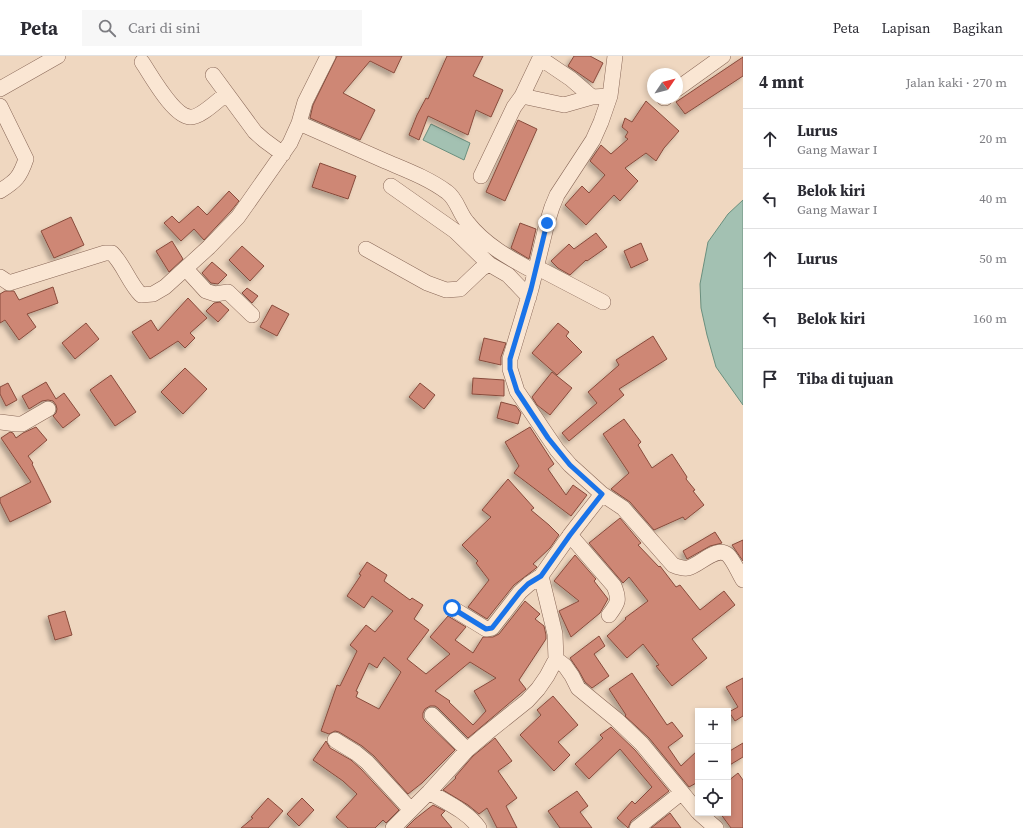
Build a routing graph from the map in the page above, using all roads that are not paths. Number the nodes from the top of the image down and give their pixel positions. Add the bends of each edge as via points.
1 (58, 56) edge
2 (328, 56) edge
3 (615, 56) edge
4 (723, 56) edge
5 (541, 57) edge
6 (142, 62) dead end
7 (213, 75) dead end
8 (683, 85) edge
9 (0, 88) edge
10 (226, 94) junction
11 (522, 96) junction
12 (610, 96) junction
13 (592, 97) junction
14 (0, 106) edge
15 (299, 123) junction
16 (283, 154) junction
17 (481, 176) dead end
18 (391, 186) dead end
19 (0, 191) edge
20 (366, 249) dead end
21 (489, 264) junction
22 (186, 269) junction
23 (535, 269) junction
24 (3, 283) edge
25 (529, 297) junction
26 (603, 302) dead end
27 (252, 315) dead end
28 (48, 409) dead end
29 (0, 422) edge
30 (602, 494) junction
31 (570, 535) junction
32 (541, 576) junction
33 (743, 580) edge
34 (452, 608) dead end
35 (609, 615) dead end
36 (556, 659) junction
37 (432, 715) dead end
38 (335, 740) dead end
39 (467, 750) junction
40 (430, 792) junction
41 (681, 793) junction
42 (695, 809) edge
43 (411, 810) junction
44 (702, 816) edge
45 (393, 828) edge
46 (479, 828) edge
47 (637, 828) edge
48 (716, 828) edge

1 - 9 street
2 - 15 street via 305,102
3 - 12 street
4 - 8 street
5 - 11 street
5 - 13 street
6 - 10 street via 172,106 191,118 201,114
7 - 10 street
10 - 16 street via 255,132
11 - 13 street via 564,105
11 - 17 street via 514,107
12 - 13 street
12 - 23 street via 593,140 557,195
14 - 19 street via 26,159 21,174
15 - 16 street
15 - 23 street via 423,177 452,197 465,220 489,245 506,257
16 - 22 street via 238,217
18 - 21 street via 455,231
20 - 21 street via 427,283 446,290 460,289
21 - 25 street via 508,275
22 - 24 street via 153,294 142,295 134,288 112,253
22 - 27 street via 206,291 215,294 231,293
23 - 25 street
23 - 26 street
25 - 30 street via 510,359 510,369 517,391 557,450
28 - 29 street via 22,424
30 - 31 street
30 - 33 street via 632,517 673,565 687,568 721,552 728,555
31 - 32 street
31 - 35 street via 614,586 618,602
32 - 34 street via 520,592 492,628 486,629
32 - 36 street via 555,634
36 - 39 street via 547,676 527,701
36 - 41 street via 565,666 578,688 642,744
37 - 39 street
38 - 43 street via 367,762
39 - 40 street
40 - 43 street
40 - 46 street via 465,814
41 - 42 street
41 - 47 street
43 - 45 street
44 - 48 street

